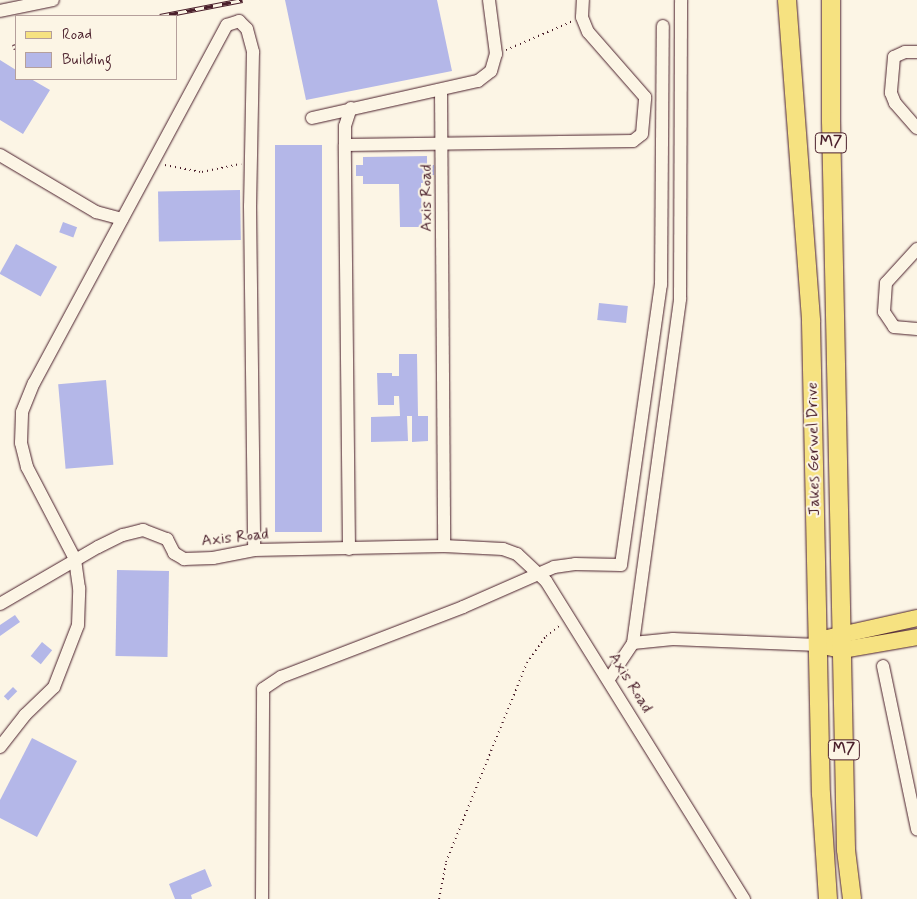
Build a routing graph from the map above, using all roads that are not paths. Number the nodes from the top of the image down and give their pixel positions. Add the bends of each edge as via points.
1 (53, 0) edge
2 (488, 0) edge
3 (583, 0) edge
4 (681, 0) edge
5 (787, 0) edge
6 (831, 0) edge
7 (0, 11) edge
8 (662, 26) dead end
9 (917, 52) edge
10 (441, 90) junction
11 (351, 108) junction
12 (312, 118) dead end
13 (917, 128) edge
14 (443, 144) junction
15 (345, 145) junction
16 (0, 155) edge
17 (122, 219) junction
18 (917, 249) edge
19 (917, 329) edge
20 (444, 546) junction
21 (349, 549) junction
22 (254, 550) junction
23 (75, 559) junction
24 (540, 573) junction
25 (0, 604) edge
26 (917, 618) edge
27 (917, 637) edge
28 (842, 641) junction
29 (633, 643) junction
30 (814, 643) junction
31 (883, 666) dead end
32 (609, 679) junction
33 (0, 747) edge
34 (917, 829) edge
35 (262, 899) edge
36 (744, 899) edge
37 (828, 899) edge
38 (852, 899) edge

1 - 7 street
2 - 10 street via 496,54 491,70 478,81
3 - 14 street via 582,17 588,32 645,96 642,134 633,141 619,143
4 - 29 street via 682,278
5 - 30 highway, Jakes Gerwel Drive / M7 via 812,322
6 - 28 highway, Jakes Gerwel Drive / M7
8 - 24 street via 661,285 621,565 576,564
9 - 13 street via 905,52 894,57 891,93 895,103
10 - 11 street
10 - 14 street, Axis Road
11 - 12 street
11 - 15 street via 345,126
14 - 15 street
14 - 20 street, Axis Road
15 - 21 street
16 - 17 street via 96,212
17 - 22 street via 227,25 239,21 247,29 253,52
17 - 23 street via 34,383 22,412 21,443 27,467
18 - 19 street via 886,283 884,312 894,326
20 - 21 street, Axis Road
20 - 24 street, Axis Road via 503,549 517,554
21 - 22 street, Axis Road
22 - 23 street, Axis Road via 213,558 184,559 174,553 167,539 143,530 123,534
23 - 25 street, Axis Road
23 - 33 street via 79,588 78,625 68,654 54,687 25,715
24 - 32 street, Axis Road
24 - 35 street via 463,607 281,677 263,689
26 - 28 main road
27 - 28 main road
28 - 30 main road
28 - 38 highway, Jakes Gerwel Drive / M7 via 846,850
29 - 30 street via 672,639
29 - 32 street
30 - 37 highway, Jakes Gerwel Drive / M7
31 - 34 street
32 - 36 street, Axis Road

